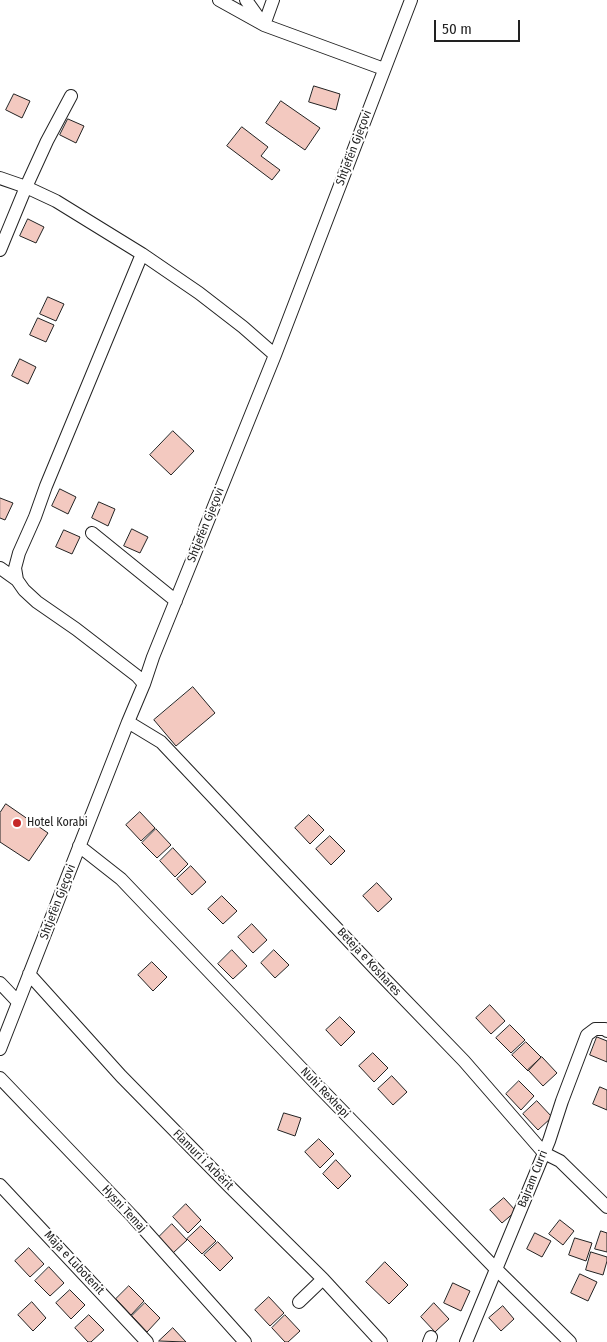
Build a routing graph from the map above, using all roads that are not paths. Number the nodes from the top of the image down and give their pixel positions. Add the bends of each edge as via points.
1 (219, 0) edge
2 (246, 0) edge
3 (273, 0) edge
4 (411, 0) edge
5 (264, 25) junction
6 (384, 69) junction
7 (70, 96) dead end
8 (0, 178) edge
9 (26, 187) junction
10 (0, 250) edge
11 (142, 254) junction
12 (275, 356) junction
13 (92, 533) dead end
14 (0, 568) edge
15 (17, 580) junction
16 (176, 601) junction
17 (144, 684) junction
18 (128, 722) junction
19 (79, 846) junction
20 (30, 974) junction
21 (0, 983) edge
22 (18, 1002) junction
23 (607, 1031) edge
24 (0, 1049) edge
25 (0, 1078) edge
26 (544, 1153) junction
27 (0, 1185) edge
28 (607, 1206) edge
29 (496, 1269) junction
30 (323, 1279) junction
31 (299, 1302) dead end
32 (376, 1340) edge
33 (147, 1342) edge
34 (245, 1342) edge
35 (466, 1342) edge
36 (570, 1342) edge

1 - 5 street
2 - 5 street
3 - 5 street
4 - 6 street, Shtjefën Gjeçovi
5 - 6 street
6 - 12 street, Shtjefën Gjeçovi
7 - 9 street
8 - 9 street
9 - 10 street
9 - 11 street via 56,201
11 - 12 street via 199,292
11 - 15 street via 19,554 15,568
12 - 16 street, Shtjefën Gjeçovi
13 - 16 street
14 - 15 street
15 - 17 street via 37,602
16 - 17 street, Shtjefën Gjeçovi
17 - 18 street, Shtjefën Gjeçovi
18 - 19 street, Shtjefën Gjeçovi
18 - 26 street, Beteja e Koshares via 161,742 464,1061
19 - 20 street, Shtjefën Gjeçovi
19 - 29 street, Nuhi Rexhepi via 120,879
20 - 22 street, Shtjefën Gjeçovi
20 - 30 street, Flamuri i Arbërit via 121,1076
21 - 22 street
22 - 24 street, Shtjefën Gjeçovi
23 - 26 street, Bajram Curri via 595,1029 587,1035
25 - 34 street, Hysni Temaj via 133,1217
26 - 28 street, Beteja e Koshares via 560,1161
26 - 29 street, Bajram Curri
27 - 33 street, Maja e Lubotenit
29 - 35 street, Bajram Curri
29 - 36 street, Nuhi Rexhepi
30 - 31 street
30 - 32 street, Flamuri i Arbërit

